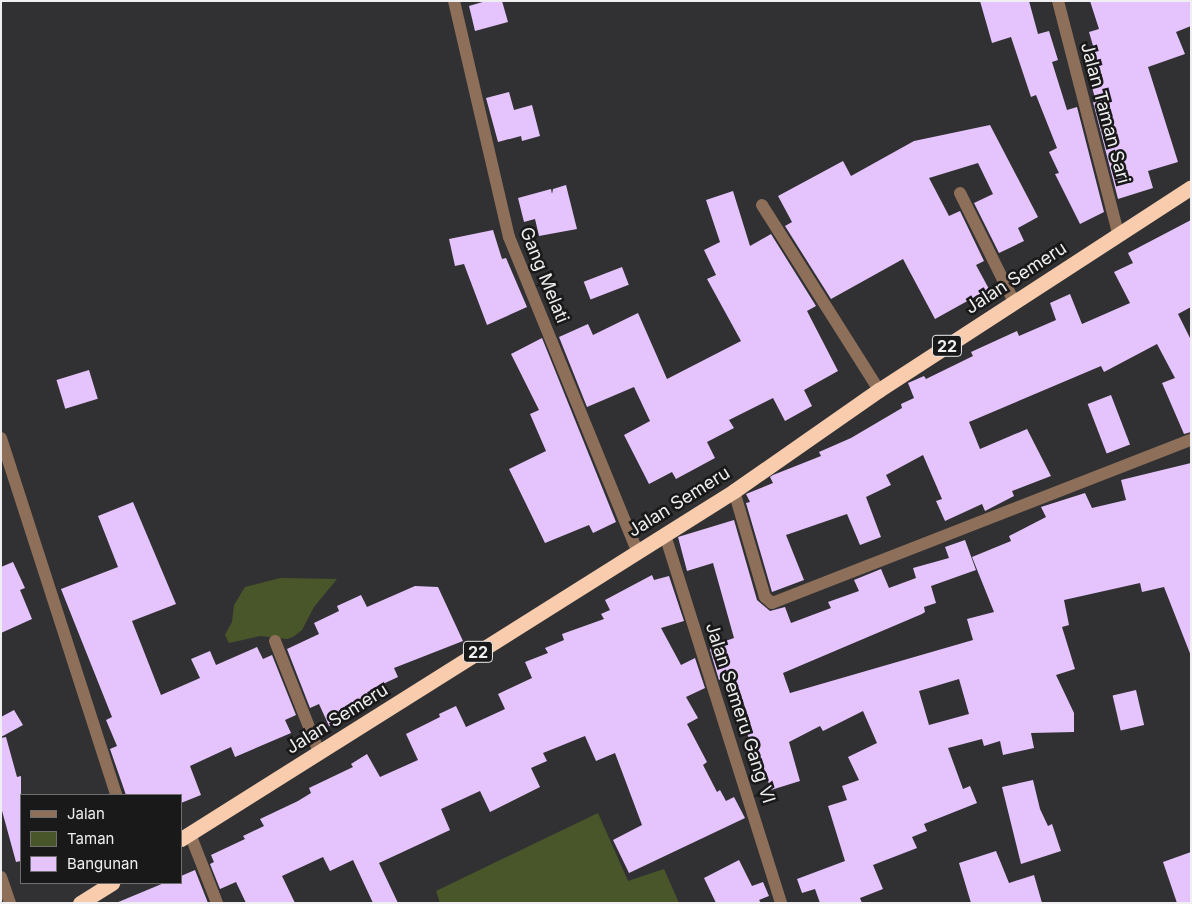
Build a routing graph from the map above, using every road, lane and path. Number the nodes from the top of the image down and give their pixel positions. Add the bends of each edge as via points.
1 (454, 1) edge
2 (1058, 1) edge
3 (1191, 188) edge
4 (960, 192) dead end
5 (762, 205) dead end
6 (1118, 233) junction
7 (1014, 302) junction
8 (879, 390) junction
9 (1, 438) edge
10 (1191, 440) edge
11 (734, 491) junction
12 (664, 535) junction
13 (637, 551) junction
14 (275, 641) dead end
15 (319, 752) junction
16 (116, 794) edge
17 (186, 836) edge
18 (1, 877) edge
19 (110, 884) edge
20 (10, 903) edge
21 (80, 903) edge
22 (217, 903) edge
23 (781, 903) edge

1 - 13 street, Gang Melati via 509,236
2 - 6 street, Jalan Taman Sari
3 - 6 highway, Jalan Semeru / 22
4 - 7 street
5 - 8 street
6 - 7 highway, Jalan Semeru / 22
7 - 8 highway, Jalan Semeru / 22
8 - 11 highway, Jalan Semeru / 22
9 - 16 street
10 - 11 street via 772,603 765,597
11 - 12 highway, Jalan Semeru / 22
12 - 13 highway, Jalan Semeru / 22
12 - 23 street, Jalan Semeru Gang VI
13 - 15 highway, Jalan Semeru / 22
14 - 15 street
15 - 17 highway, Jalan Semeru / 22
17 - 22 street
18 - 20 street
19 - 21 highway

